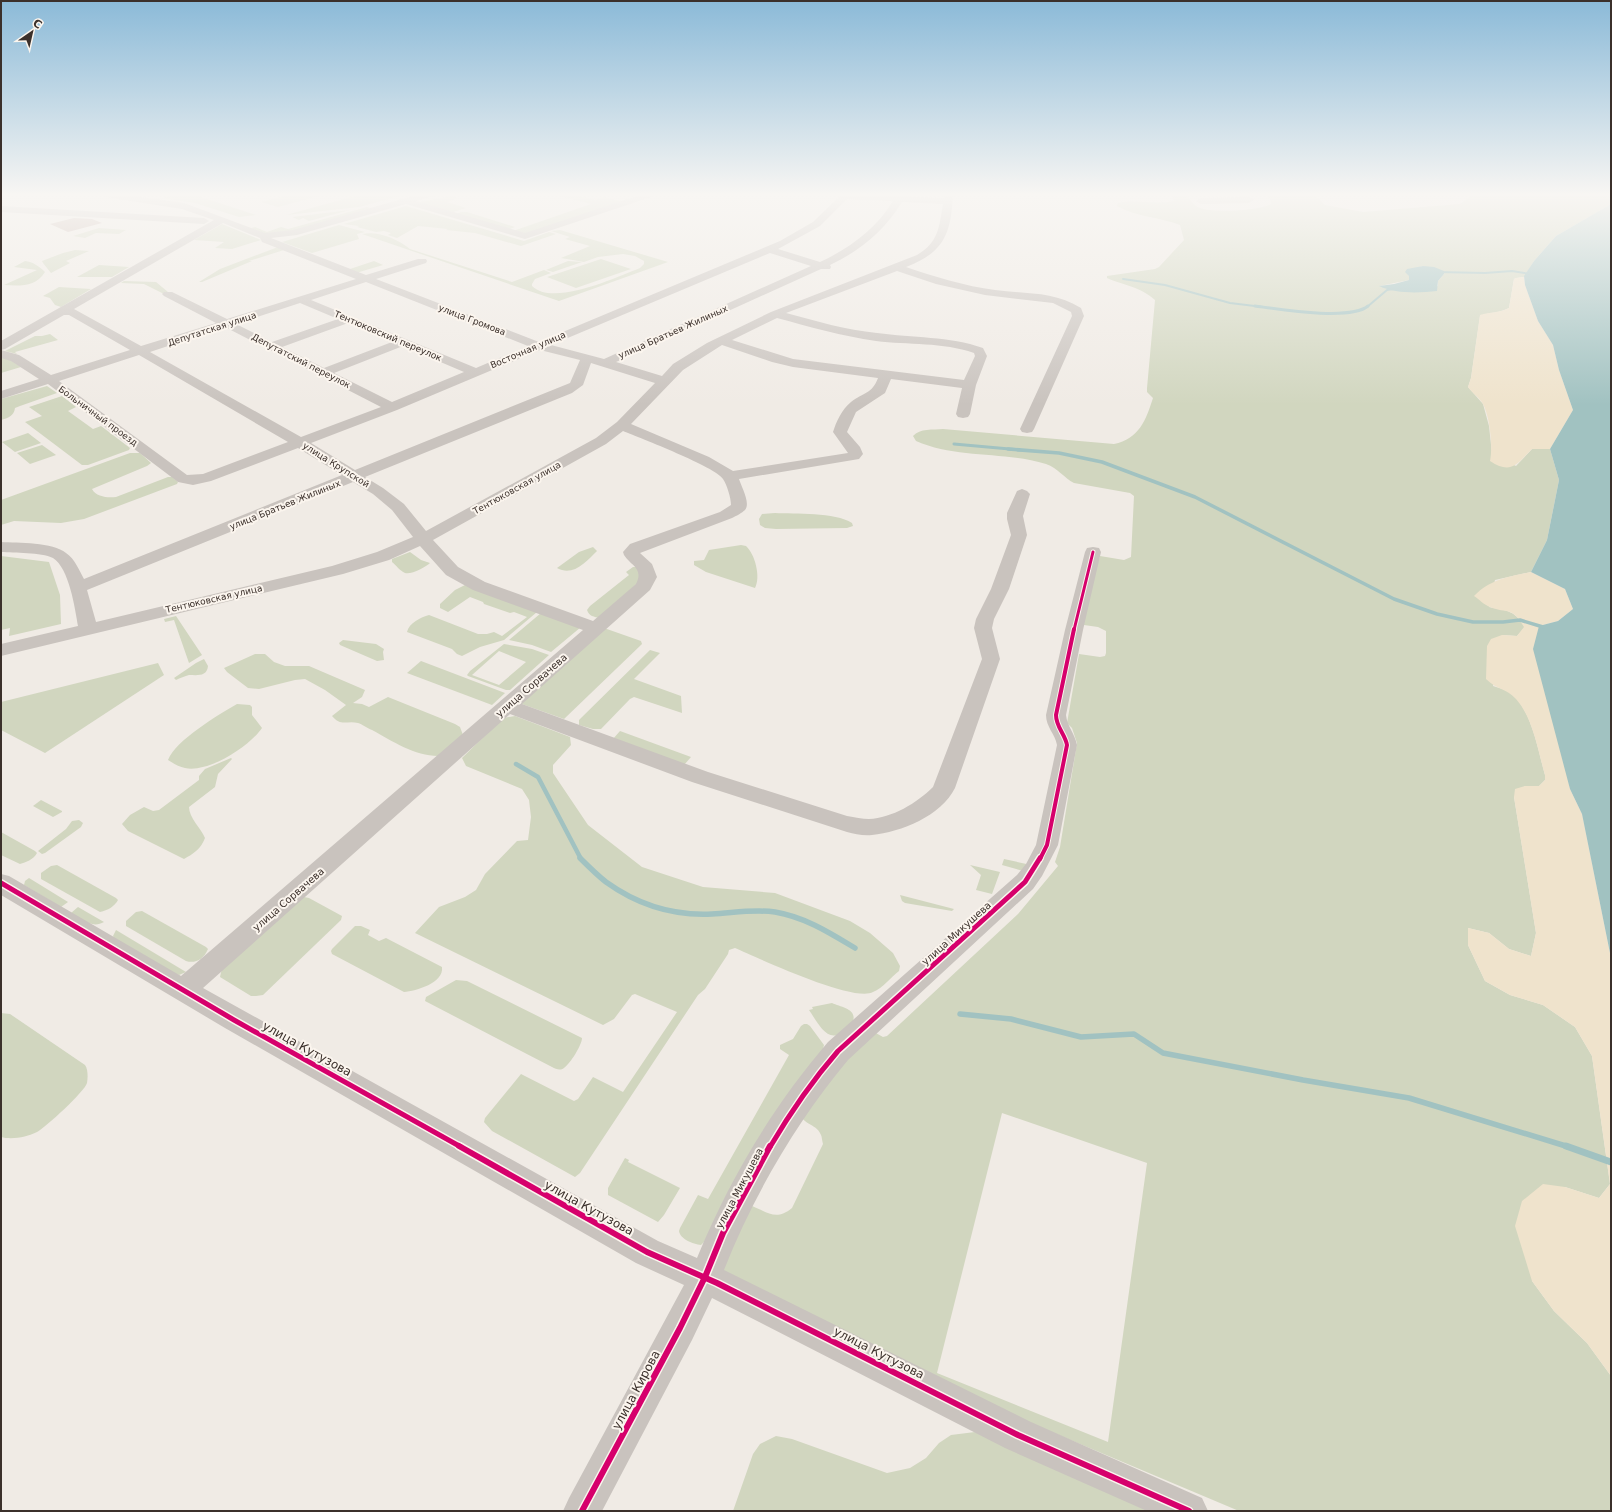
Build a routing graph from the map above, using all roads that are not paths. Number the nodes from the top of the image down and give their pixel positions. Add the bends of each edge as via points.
1 (143, 265) edge
2 (330, 265) edge
3 (411, 265) edge
4 (734, 265) edge
5 (821, 265) joint
6 (901, 265) edge
7 (896, 267) junction
8 (836, 270) dead end
9 (851, 274) dead end
10 (866, 278) junction
11 (366, 279) junction
12 (168, 294) dead end
13 (302, 300) junction
14 (62, 311) junction
15 (775, 314) junction
16 (349, 320) junction
17 (227, 324) junction
18 (721, 341) junction
19 (403, 342) junction
20 (1, 346) edge
21 (272, 346) junction
22 (539, 346) junction
23 (140, 351) junction
24 (1, 354) edge
25 (587, 359) junction
26 (604, 363) junction
27 (325, 372) junction
28 (475, 372) junction
29 (886, 375) junction
30 (50, 380) junction
31 (664, 381) junction
32 (969, 384) junction
33 (1, 395) edge
34 (392, 407) junction
35 (963, 414) dead end
36 (622, 424) junction
37 (1027, 429) dead end
38 (299, 442) junction
39 (730, 476) junction
40 (355, 477) junction
41 (193, 480) joint
42 (1022, 494) dead end
43 (423, 539) junction
44 (1, 547) edge
45 (1094, 552) dead end
46 (79, 587) junction
47 (596, 628) junction
48 (88, 630) junction
49 (1, 650) edge
50 (507, 706) junction
51 (1, 883) edge
52 (184, 990) junction
53 (705, 1277) junction
54 (582, 1511) edge
55 (1189, 1511) edge

1 - 14 street
2 - 11 street, улица Громова
3 - 11 street, Депутатская улица
4 - 22 street, Восточная улица
5 - 8 street
5 - 26 street, улица Братьев Жилиных
6 - 7 street, Тентюковская улица
7 - 10 street, Тентюковская улица
7 - 37 street via 934,281 985,292 1056,301 1077,310 1078,316
9 - 10 street
10 - 15 street, Тентюковская улица
11 - 13 street, Депутатская улица
11 - 22 street, улица Громова
12 - 17 street, Депутатский переулок
13 - 16 street, Тентюковский переулок
13 - 17 street, Депутатская улица
14 - 20 street
14 - 23 street, улица Крупской via 72,312
15 - 18 street, Тентюковская улица
15 - 32 street via 874,337 972,347 979,351 980,356
16 - 19 street, Тентюковский переулок
16 - 21 street
17 - 21 street, Депутатский переулок
17 - 23 street, Депутатская улица
18 - 29 street via 776,360
18 - 31 street, Тентюковская улица via 686,360
19 - 27 street
19 - 28 street, Тентюковский переулок
21 - 27 street, Депутатский переулок
22 - 25 street, улица Громова
22 - 28 street, Восточная улица
23 - 30 street, Депутатская улица
23 - 38 street, улица Крупской
24 - 30 street, Больничный проезд via 15,358
25 - 26 street, улица Громова
25 - 40 street, улица Братьев Жилиных via 576,385 567,390
26 - 31 street, улица Громова
27 - 34 street, Депутатский переулок
28 - 34 street, Восточная улица
29 - 32 street
29 - 39 street via 880,390 855,405 842,426 840,432 855,450 854,456
30 - 33 street, Депутатская улица
30 - 41 street, Больничный проезд via 183,479
31 - 36 street, Тентюковская улица
32 - 35 street
34 - 38 street, Восточная улица
36 - 39 street via 704,460
36 - 43 street, Тентюковская улица via 564,462
38 - 40 street, улица Крупской
38 - 41 street, Восточная улица via 206,478
39 - 47 street, улица Сорвачева via 740,508 631,552 646,568 648,577 644,586
40 - 43 street, улица Крупской via 378,491 398,508
40 - 46 street, улица Братьев Жилиных
42 - 50 street via 1015,519 1019,535 983,628 991,659 947,778 942,791 934,801 901,819 871,827 847,824 700,777
43 - 47 street, улица Крупской via 452,571 479,586
43 - 48 street, Тентюковская улица via 383,556 336,570
44 - 46 street via 59,555 66,561
45 - 53 street, улица Микушева via 1056,715 1056,722 1066,736 1067,745 1047,845 1041,857 1025,882 838,1051 815,1078 761,1162 723,1233
46 - 48 street
47 - 50 street, улица Сорвачева
48 - 49 street, Тентюковская улица
50 - 52 street, улица Сорвачева
51 - 52 street, улица Кутузова
52 - 53 street, улица Кутузова via 647,1252
53 - 54 street, улица Кирова
53 - 55 street, улица Кутузова via 1018,1435

